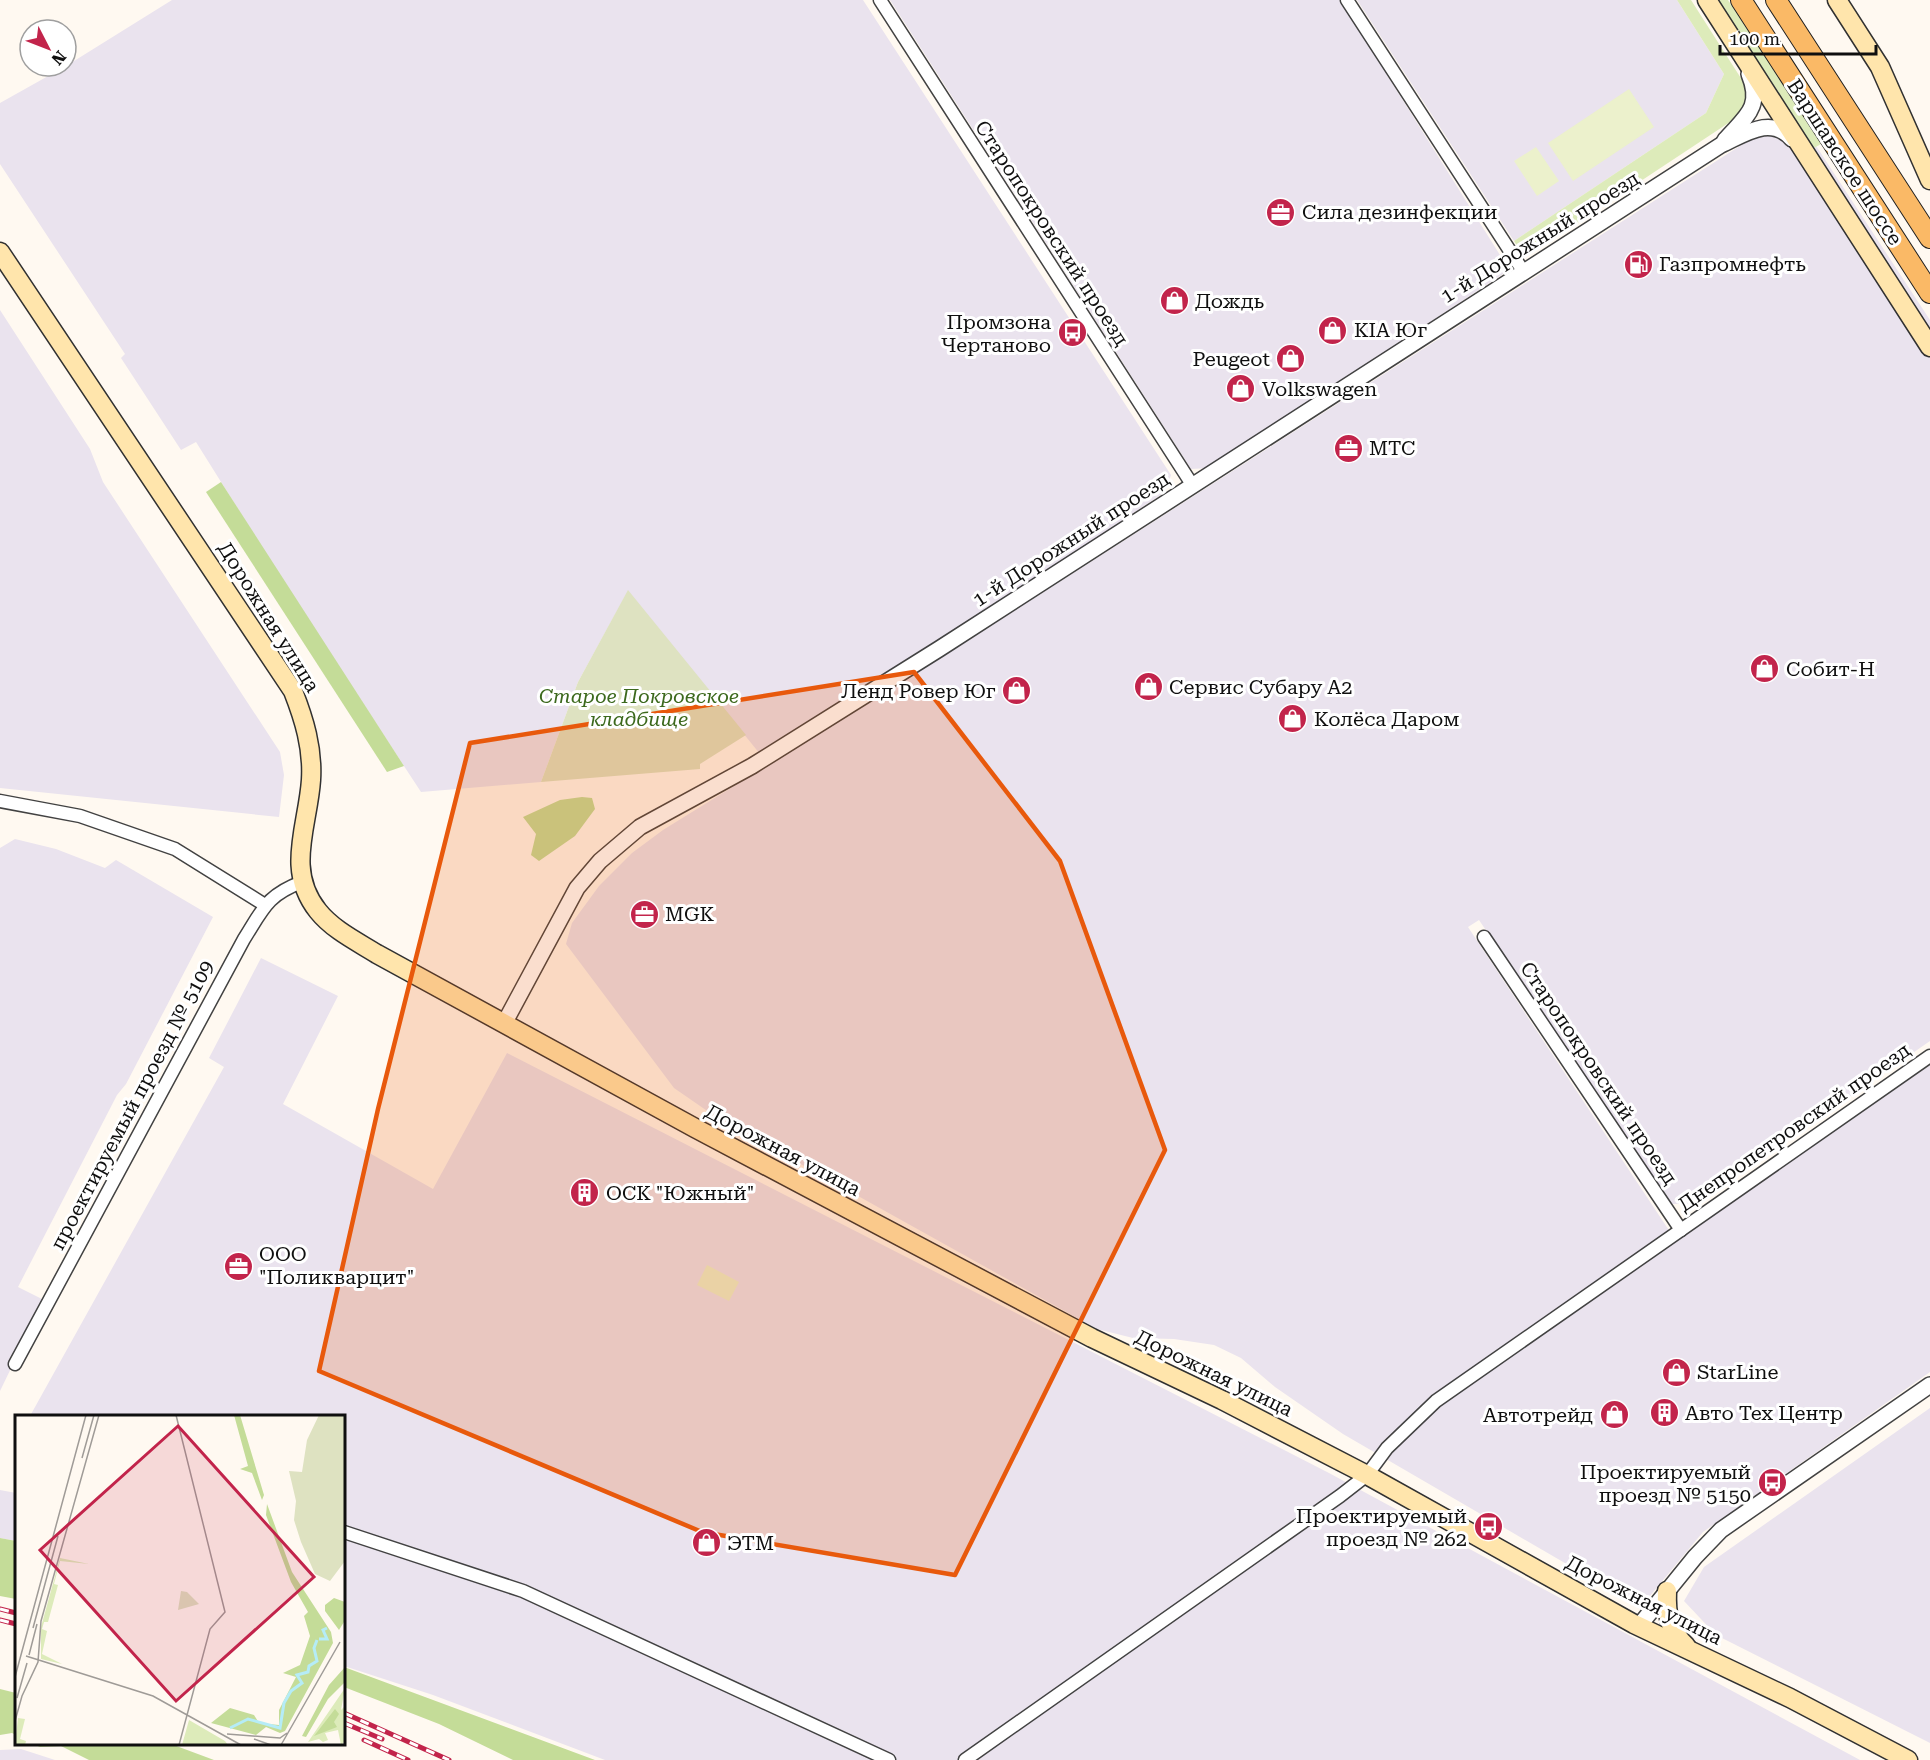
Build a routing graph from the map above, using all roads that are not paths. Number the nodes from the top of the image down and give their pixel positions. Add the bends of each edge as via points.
1 (879, 0) edge
2 (1347, 0) edge
3 (1707, 0) edge
4 (1741, 0) edge
5 (1776, 0) edge
6 (1837, 0) edge
7 (1741, 54) junction
8 (1721, 145) junction
9 (1806, 154) junction
10 (1930, 180) edge
11 (1930, 238) edge
12 (0, 252) edge
13 (1523, 271) junction
14 (1930, 293) edge
15 (1930, 348) edge
16 (1193, 486) junction
17 (0, 801) edge
18 (302, 882) junction
19 (265, 905) junction
20 (1484, 937) dead end
21 (504, 1022) junction
22 (1930, 1056) edge
23 (1681, 1230) junction
24 (15, 1364) dead end
25 (1930, 1385) edge
26 (1367, 1475) junction
27 (345, 1532) edge
28 (1667, 1591) junction
29 (1639, 1626) junction
30 (1689, 1650) junction
31 (889, 1760) edge
32 (965, 1760) edge
33 (1908, 1760) edge

1 - 16 street, Старопокровский проезд
2 - 13 street
3 - 7 main road
4 - 14 main road, Варшавское шоссе
5 - 11 main road, Варшавское шоссе
6 - 10 main road via 1880,67
7 - 8 street via 1754,86 1755,100 1748,115
7 - 9 main road
8 - 9 street via 1763,126 1774,126 1789,135
8 - 13 street, 1-й Дорожный проезд
9 - 15 main road
12 - 18 main road, Дорожная улица via 293,691 306,722 310,752 311,780 300,846
13 - 16 street, 1-й Дорожный проезд
16 - 21 street, 1-й Дорожный проезд via 752,766 622,840 577,888
17 - 19 street via 80,816 175,849
18 - 19 street, проектируемый проезд № 5109 via 280,890
18 - 21 main road, Дорожная улица via 320,913 339,930
19 - 24 street, проектируемый проезд № 5109
20 - 23 street, Старопокровский проезд
21 - 26 main road, Дорожная улица via 1092,1338
22 - 23 street, Днепропетровский проезд
23 - 26 street, Днепропетровский проезд via 1436,1401 1387,1448
25 - 28 street via 1721,1530
26 - 29 main road, Дорожная улица
26 - 32 street, Днепропетровский проезд
27 - 31 street via 523,1591
28 - 29 street
28 - 30 main road via 1669,1623
29 - 30 main road, Дорожная улица
30 - 33 main road, Дорожная улица

